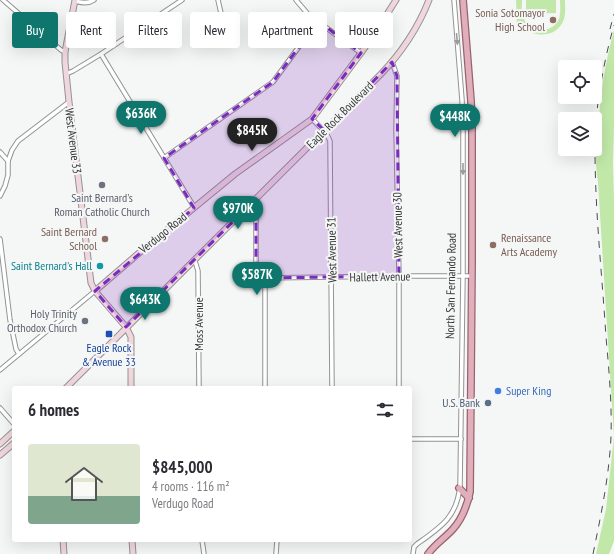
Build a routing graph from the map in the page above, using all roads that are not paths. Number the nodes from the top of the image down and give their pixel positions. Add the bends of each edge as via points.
1 (3, 0) edge
2 (75, 0) edge
3 (94, 0) edge
4 (182, 0) edge
5 (218, 0) edge
6 (296, 0) edge
7 (396, 0) edge
8 (428, 0) edge
9 (454, 0) edge
10 (463, 0) edge
11 (221, 12) edge
12 (306, 12) edge
13 (327, 28) edge
14 (298, 48) edge
15 (66, 52) junction
16 (361, 53) junction
17 (101, 54) junction
18 (392, 62) junction
19 (66, 74) junction
20 (68, 102) junction
21 (312, 119) junction
22 (325, 131) junction
23 (0, 152) edge
24 (164, 158) junction
25 (8, 161) junction
26 (0, 196) edge
27 (252, 203) junction
28 (194, 208) junction
29 (0, 239) edge
30 (194, 261) junction
31 (399, 276) junction
32 (463, 276) junction
33 (472, 276) junction
34 (332, 277) junction
35 (263, 278) junction
36 (95, 291) junction
37 (126, 327) junction
38 (18, 354) junction
39 (0, 370) edge
40 (68, 386) edge
41 (131, 386) edge
42 (199, 386) edge
43 (266, 386) edge
44 (332, 386) edge
45 (399, 386) edge
46 (0, 408) edge
47 (12, 422) edge
48 (12, 434) edge
49 (461, 439) junction
50 (412, 440) edge
51 (0, 444) edge
52 (12, 445) edge
53 (0, 455) edge
54 (460, 488) junction
55 (469, 498) junction
56 (63, 542) edge
57 (132, 542) edge
58 (202, 542) edge
59 (277, 542) edge
60 (64, 554) edge
61 (133, 554) edge
62 (204, 554) edge
63 (276, 554) edge
64 (413, 554) edge
65 (428, 554) edge

1 - 15 street
2 - 3 street via 82,3
2 - 15 street, West Avenue 33
4 - 17 street
5 - 11 street
6 - 12 street
7 - 16 street, Verdugo Road
8 - 18 street, Eagle Rock Boulevard via 416,28
9 -> 32 street, North San Fernando Road via 463,122
10 - 33 main road, North San Fernando Road via 472,128
13 - 16 street
14 - 24 street via 273,82
15 - 19 street, West Avenue 33
16 - 21 street, Verdugo Road
17 - 19 street
17 - 24 street
18 - 22 street, Eagle Rock Boulevard
18 - 31 street, West Avenue 30 via 397,76
19 - 20 street, West Avenue 33
20 - 25 street via 18,141
20 - 36 street, West Avenue 33 via 91,283
21 - 22 street
21 - 28 street, Verdugo Road via 235,174
22 - 27 street, Eagle Rock Boulevard
22 - 34 street, West Avenue 31 via 330,138
23 - 25 street
24 - 28 street
25 - 26 street via 8,175
27 - 30 street, Eagle Rock Boulevard
27 - 35 street via 256,215 256,268
28 - 36 street, Verdugo Road
29 - 38 street via 10,321
30 - 37 street, Eagle Rock Boulevard
30 - 42 street, Moss Avenue via 198,270
31 - 32 street, Hallett Avenue
31 - 34 street, Hallett Avenue
31 - 45 street, West Avenue 30
32 - 33 street, Hallett Avenue
32 - 49 street, North San Fernando Road
33 - 55 main road, North San Fernando Road
34 - 35 street, Hallett Avenue
34 - 44 street, West Avenue 31
35 - 43 street
36 - 37 street, West Avenue 33
36 - 38 street, Verdugo Road
37 - 40 street, Eagle Rock Boulevard
37 - 41 street, West Avenue 33 via 131,337
38 - 39 street, Verdugo Road
46 - 47 street
48 - 51 street
49 - 50 street
49 - 54 street, North San Fernando Road
52 - 53 street
54 - 55 main road
54 - 64 street, North San Fernando Road via 449,518 414,547
55 - 65 main road, North San Fernando Road via 459,522
56 - 60 street
57 - 61 street
58 - 62 street
59 - 63 street

